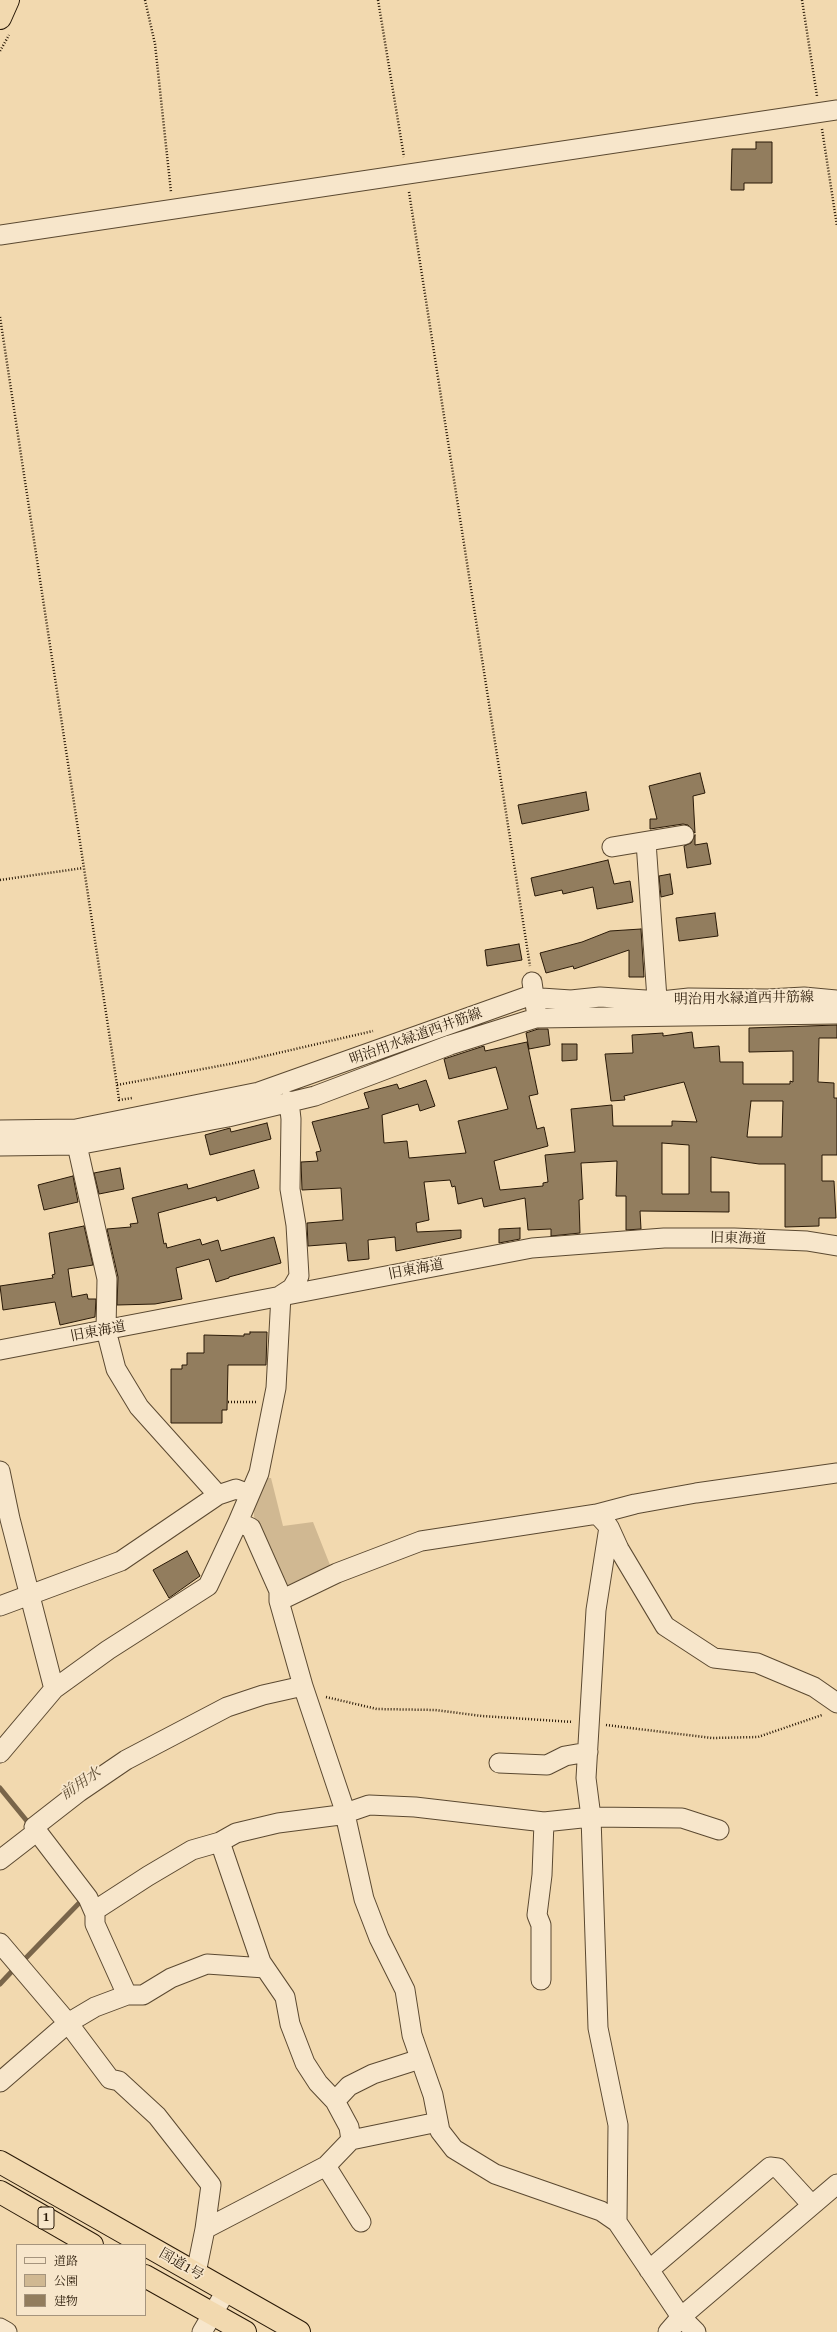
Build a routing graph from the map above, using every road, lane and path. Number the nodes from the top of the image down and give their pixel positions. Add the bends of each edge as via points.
1 (3, 0) edge
2 (8, 0) edge
3 (145, 0) edge
4 (378, 0) edge
5 (802, 0) edge
6 (0, 5) edge
7 (0, 18) edge
8 (828, 111) edge
9 (406, 174) junction
10 (172, 209) junction
11 (837, 226) edge
12 (0, 235) edge
13 (0, 318) edge
14 (684, 835) dead end
15 (646, 842) junction
16 (612, 847) dead end
17 (83, 868) junction
18 (0, 880) edge
19 (534, 990) junction
20 (837, 1000) edge
21 (658, 1008) junction
22 (837, 1014) edge
23 (536, 1018) junction
24 (376, 1030) dead end
25 (289, 1101) junction
26 (0, 1130) edge
27 (77, 1145) junction
28 (0, 1146) edge
29 (837, 1246) edge
30 (281, 1295) junction
31 (106, 1330) junction
32 (0, 1350) edge
33 (228, 1402) dead end
34 (272, 1402) junction
35 (0, 1471) edge
36 (837, 1473) edge
37 (249, 1494) junction
38 (218, 1495) junction
39 (603, 1521) junction
40 (238, 1522) junction
41 (31, 1594) junction
42 (279, 1601) junction
43 (0, 1606) edge
44 (303, 1686) junction
45 (54, 1689) junction
46 (837, 1703) edge
47 (588, 1752) junction
48 (0, 1753) edge
49 (499, 1763) dead end
50 (344, 1813) junction
51 (591, 1817) junction
52 (544, 1822) junction
53 (720, 1830) dead end
54 (35, 1832) junction
55 (220, 1842) junction
56 (0, 1860) edge
57 (94, 1911) junction
58 (0, 1943) edge
59 (265, 1968) junction
60 (541, 1980) dead end
61 (127, 1995) junction
62 (68, 2023) junction
63 (420, 2059) junction
64 (0, 2082) edge
65 (336, 2101) junction
66 (438, 2122) junction
67 (351, 2140) junction
68 (0, 2162) edge
69 (326, 2166) junction
70 (837, 2184) edge
71 (0, 2192) edge
72 (811, 2204) junction
73 (361, 2222) dead end
74 (617, 2222) junction
75 (205, 2229) junction
76 (90, 2244) edge
77 (145, 2244) edge
78 (146, 2245) edge
79 (649, 2270) junction
80 (196, 2273) junction
81 (146, 2277) edge
82 (226, 2291) junction
83 (681, 2317) junction
84 (207, 2323) edge
85 (0, 2328) edge
86 (7, 2332) edge
87 (245, 2332) edge
88 (299, 2332) edge
89 (668, 2332) edge
90 (696, 2332) edge

1 - 6 highway
2 - 7 highway
3 - 10 path via 155,44
4 - 9 path
5 - 8 path
8 - 9 street
8 - 11 path
9 - 10 street
9 - 19 path
10 - 12 street
13 - 17 path
14 - 15 street
15 - 16 street
15 - 21 street
17 - 18 path
17 - 24 path via 117,1085 235,1063
19 - 21 street, 明治用水緑道西井筋線 via 572,1000 600,997
19 - 23 street
19 - 26 street, 明治用水緑道西井筋線 via 526,997 259,1092 76,1129
20 - 21 street, 明治用水緑道西井筋線 via 804,997 689,998
21 - 22 street
21 - 23 street
23 - 25 street via 450,1045 315,1096
25 - 27 street via 228,1117
25 - 30 street via 290,1189 296,1225 299,1276 292,1288
27 - 28 street
27 - 31 street via 107,1279
29 - 30 street, 旧東海道 via 807,1241 734,1238 664,1238 598,1242 532,1248
30 - 31 street, 旧東海道
30 - 34 street via 276,1388
31 - 32 street, 旧東海道
31 - 38 street via 116,1369 139,1407
33 - 34 path
34 - 37 street via 258,1473
35 - 41 street via 10,1519
36 - 39 street via 634,1504
37 - 38 street via 236,1489
37 - 40 street
38 - 41 street via 121,1561
39 - 42 street via 421,1541 337,1573
39 - 46 street via 665,1626 714,1658 757,1663 814,1687
39 - 47 street
40 - 42 street via 251,1528 279,1591
40 - 45 street via 208,1586 108,1650
41 - 43 street
41 - 45 street
42 - 44 street
44 - 50 street
44 - 54 street via 227,1707 126,1760 79,1792
45 - 48 street
47 - 49 street via 565,1756 547,1765
47 - 51 street via 586,1778
50 - 52 street via 368,1805 416,1807
50 - 55 street via 278,1823 236,1833
50 - 63 street via 364,1899 379,1938 405,1990 412,2035
51 - 52 street
51 - 53 street via 682,1818
51 - 74 street via 598,2028 618,2125
52 - 60 street via 537,1915 541,1925
54 - 56 street
54 - 57 street via 88,1898
55 - 57 street via 192,1850
55 - 59 street
57 - 61 street via 95,1924
58 - 62 street
59 - 61 street via 207,1964 171,1978 143,1995
59 - 65 street via 285,1997 290,2024 305,2062 318,2083
61 - 62 street via 95,2007
62 - 64 street
62 - 75 street via 110,2079 119,2081 157,2116 211,2185
63 - 65 street via 373,2074 349,2086
63 - 66 street via 433,2095
65 - 67 street via 349,2127
66 - 67 street
66 - 74 street via 440,2131 454,2149 495,2174 600,2211
67 - 69 street
68 - 77 highway, 国道1号 / 1
69 - 73 street
69 - 75 street
70 - 72 street
71 - 76 highway, 1
72 - 79 street via 778,2168 770,2167
72 - 83 street
74 - 79 street
75 - 80 street
78 - 80 highway, 国道1号 / 1
79 - 83 street
80 - 82 highway, 国道1号 / 1
81 - 84 highway, 国道1号
82 - 84 street
82 - 88 highway, 国道1号 / 1
83 - 89 street
83 - 90 street
84 - 87 highway, 国道1号
85 - 86 street

